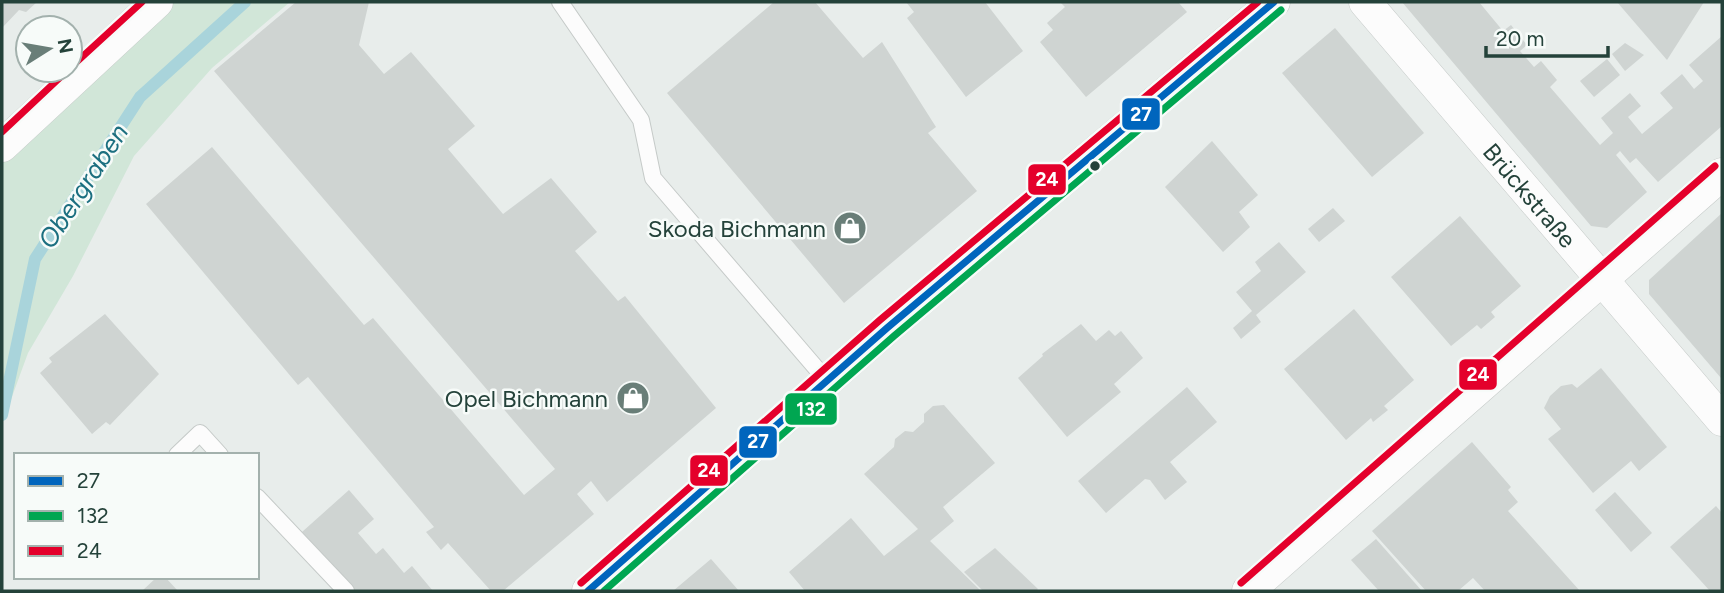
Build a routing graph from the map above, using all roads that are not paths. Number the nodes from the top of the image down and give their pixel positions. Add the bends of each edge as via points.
1 (157, 2) edge
2 (560, 2) edge
3 (1274, 2) edge
4 (1365, 2) edge
5 (2, 146) edge
6 (1722, 174) edge
7 (1604, 279) junction
8 (828, 382) junction
9 (1722, 420) edge
10 (179, 453) edge
11 (218, 453) edge
12 (259, 498) edge
13 (346, 591) edge
14 (588, 591) edge
15 (1248, 591) edge

1 - 5 street
2 - 8 lane via 641,120 653,178
3 - 8 street
4 - 7 street, Brückstraße
6 - 7 street
7 - 9 street, Brückstraße
7 - 15 street
8 - 14 street
10 - 11 lane via 200,433
12 - 13 lane

